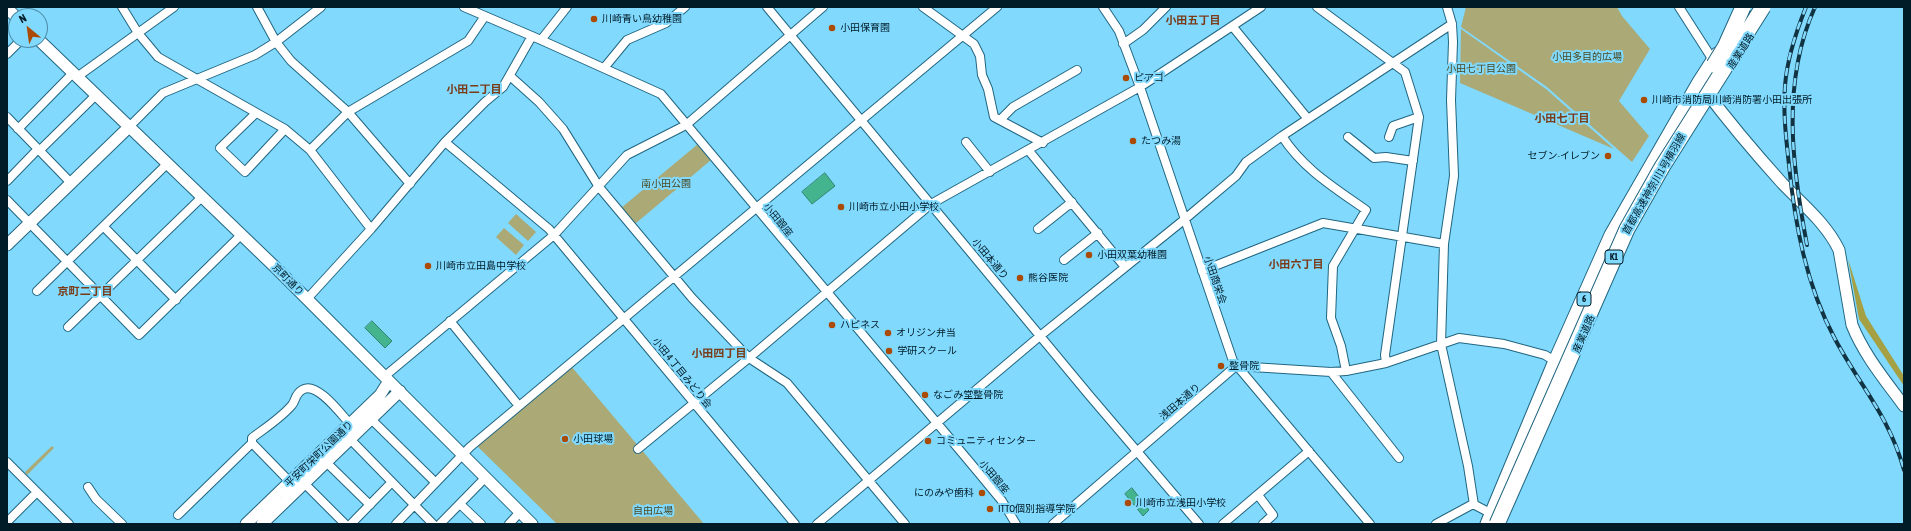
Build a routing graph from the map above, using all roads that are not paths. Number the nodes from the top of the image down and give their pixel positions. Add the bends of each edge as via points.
1 (122, 7) edge
2 (174, 7) edge
3 (257, 7) edge
4 (321, 7) edge
5 (464, 7) edge
6 (567, 7) edge
7 (685, 7) edge
8 (766, 7) edge
9 (823, 7) edge
10 (923, 7) edge
11 (997, 7) edge
12 (1103, 7) edge
13 (1166, 7) edge
14 (1261, 7) edge
15 (1317, 7) edge
16 (1447, 7) edge
17 (1679, 7) edge
18 (1744, 7) edge
19 (1763, 7) edge
20 (1766, 7) edge
21 (476, 10) edge
22 (485, 16) junction
23 (1452, 24) junction
24 (1233, 27) junction
25 (138, 33) junction
26 (964, 35) junction
27 (532, 36) junction
28 (790, 36) junction
29 (541, 40) junction
30 (276, 42) junction
31 (1124, 44) junction
32 (47, 48) edge
33 (1713, 60) junction
34 (1394, 62) junction
35 (604, 68) junction
36 (1077, 70) dead end
37 (75, 75) junction
38 (510, 76) junction
39 (198, 79) junction
40 (1699, 82) junction
41 (1140, 87) junction
42 (96, 95) junction
43 (1711, 99) junction
44 (256, 112) junction
45 (348, 112) junction
46 (7, 117) edge
47 (1419, 117) junction
48 (1308, 119) junction
49 (1000, 120) junction
50 (860, 121) junction
51 (686, 125) junction
52 (129, 127) junction
53 (18, 129) junction
54 (285, 129) junction
55 (1282, 136) junction
56 (1348, 136) dead end
57 (1389, 137) dead end
58 (445, 142) junction
59 (966, 142) dead end
60 (1043, 143) junction
61 (39, 150) junction
62 (310, 150) junction
63 (1029, 151) junction
64 (1412, 161) junction
65 (167, 164) junction
66 (990, 172) junction
67 (7, 181) edge
68 (71, 183) junction
69 (410, 184) junction
70 (599, 186) junction
71 (202, 197) junction
72 (7, 200) edge
73 (1072, 202) junction
74 (931, 204) junction
75 (756, 209) junction
76 (1184, 219) junction
77 (30, 224) junction
78 (104, 227) junction
79 (371, 228) junction
80 (1354, 228) junction
81 (1038, 229) dead end
82 (1098, 233) junction
83 (241, 234) junction
84 (554, 235) junction
85 (1402, 237) junction
86 (1444, 244) junction
87 (7, 245) edge
88 (138, 260) junction
89 (1064, 260) dead end
90 (67, 261) junction
91 (1125, 267) junction
92 (1202, 271) junction
93 (674, 277) junction
94 (37, 291) dead end
95 (827, 292) junction
96 (100, 295) junction
97 (307, 299) junction
98 (176, 300) junction
99 (624, 318) junction
100 (450, 321) junction
101 (68, 327) dead end
102 (1040, 336) junction
103 (1441, 344) junction
104 (749, 358) junction
105 (1555, 361) junction
106 (1386, 363) junction
107 (1236, 366) junction
108 (1568, 370) junction
109 (1346, 371) junction
110 (1331, 372) junction
111 (387, 379) junction
112 (400, 391) junction
113 (694, 403) junction
114 (519, 406) junction
115 (1904, 406) edge
116 (371, 419) junction
117 (350, 424) junction
118 (937, 424) junction
119 (350, 439) junction
120 (252, 443) junction
121 (638, 449) dead end
122 (1309, 451) junction
123 (1138, 452) junction
124 (462, 454) junction
125 (1399, 458) dead end
126 (7, 462) edge
127 (326, 462) junction
128 (486, 477) junction
129 (868, 481) junction
130 (290, 482) junction
131 (392, 482) junction
132 (435, 482) junction
133 (304, 483) junction
134 (88, 487) dead end
135 (38, 492) junction
136 (1258, 495) junction
137 (460, 504) junction
138 (1473, 504) junction
139 (370, 505) junction
140 (414, 505) junction
141 (520, 512) junction
142 (178, 515) dead end
143 (1494, 521) edge
144 (7, 522) edge
145 (69, 524) edge
146 (122, 524) edge
147 (246, 524) edge
148 (262, 524) edge
149 (345, 524) edge
150 (351, 524) edge
151 (396, 524) edge
152 (434, 524) edge
153 (440, 524) edge
154 (480, 524) edge
155 (509, 524) edge
156 (532, 524) edge
157 (795, 524) edge
158 (817, 524) edge
159 (905, 524) edge
160 (1016, 524) edge
161 (1053, 524) edge
162 (1199, 524) edge
163 (1223, 524) edge
164 (1263, 524) edge
165 (1370, 524) edge
166 (1436, 524) edge

1 - 25 street
2 - 25 street
3 - 30 street
4 - 30 street
5 - 21 street, 小田銀座
6 - 29 street
7 - 35 street via 666,23 627,40
8 - 28 street, 小田本通り
9 - 28 street
10 - 26 street
11 - 26 street
12 - 31 street, 小田商栄会
13 - 31 street via 1143,30
14 - 24 street
15 - 34 street
16 - 23 street
17 - 33 street
18 - 33 main road, 産業道路 / 6
18 - 143 highway, 首都高速神奈川1号横羽線 / K1, bridge via 1725,47 1656,158 1621,222
19 - 143 highway, 首都高速神奈川1号横羽線 / K1, bridge via 1662,167 1627,229
20 - 43 main road, 産業道路 / 6
21 - 22 street, 小田銀座
22 - 27 street, 小田銀座
22 - 45 street via 468,41
23 - 34 street
23 - 86 street via 1454,176
24 - 41 street
24 - 48 street
25 - 37 street
25 - 39 street via 158,56
26 - 49 street via 974,44 980,56 982,75 988,89 994,118
26 - 50 street
27 - 29 street, 小田銀座
27 - 38 street
28 - 50 street, 小田本通り
28 - 51 street
29 - 35 street, 小田銀座
30 - 39 street via 255,55
30 - 45 street via 295,65
31 - 41 street, 小田商栄会
32 - 37 street, 京町通り
33 - 40 main road, 産業道路 / 6
34 - 47 street via 1405,72
34 - 48 street
35 - 51 street, 小田銀座 via 661,94
36 - 49 street via 1014,107
37 - 42 street, 京町通り
37 - 53 street
38 - 58 street via 503,87
38 - 70 street via 539,102 563,129
39 - 44 street
39 - 52 street via 162,93
40 - 43 street
40 - 105 main road, 産業道路 / 6 via 1611,235
41 - 60 street
41 - 76 street, 小田商栄会
42 - 52 street, 京町通り
42 - 61 street
43 - 108 main road, 産業道路 / 6 via 1626,235
43 - 115 street via 1757,154 1823,225 1835,242 1839,250 1855,333
44 - 54 street
44 - 54 street via 220,148 245,172
45 - 62 street
45 - 69 street
46 - 53 street
47 - 57 street via 1393,126
47 - 64 street
48 - 55 street
49 - 60 street
50 - 74 street, 小田本通り
50 - 75 street
51 - 70 street via 627,155
51 - 75 street, 小田銀座
52 - 65 street, 京町通り
52 - 68 street
53 - 61 street
54 - 62 street
55 - 76 street via 1246,162 1236,176
55 - 80 street via 1316,176 1366,210
56 - 64 street via 1374,158
58 - 69 street
58 - 84 street, 小田 4 丁目みどり会
59 - 66 street
60 - 63 street
61 - 67 street
61 - 68 street
62 - 79 street
63 - 66 street
63 - 73 street
64 - 85 street
65 - 71 street, 京町通り
65 - 78 street
66 - 74 street
68 - 77 street
69 - 79 street
70 - 84 street
70 - 93 street
71 - 83 street, 京町通り
71 - 88 street
72 - 77 street
73 - 81 street
73 - 82 street
74 - 95 street
74 - 102 street, 小田本通り
75 - 93 street
75 - 95 street, 小田銀座
76 - 91 street
76 - 92 street, 小田商栄会
77 - 87 street
77 - 90 street
78 - 88 street
78 - 90 street
79 - 97 street
80 - 85 street
80 - 92 street via 1323,223
80 - 109 street via 1333,266 1332,274 1331,318
82 - 89 street
82 - 91 street
83 - 97 street, 京町通り
83 - 98 street
84 - 99 street, 小田 4 丁目みどり会
84 - 100 street
85 - 86 street
85 - 106 street
86 - 103 street
88 - 96 street
88 - 98 street
90 - 94 street
90 - 96 street
91 - 102 street
92 - 107 street, 小田商栄会
93 - 99 street
93 - 104 street
95 - 104 street
95 - 118 street, 小田銀座
96 - 98 street via 139,335
96 - 101 street
97 - 111 street, 京町通り
99 - 113 street, 小田 4 丁目みどり会
99 - 114 street
100 - 111 street
100 - 114 street
102 - 118 street
102 - 123 street, 小田本通り
103 - 105 street via 1460,338 1504,344 1545,355
103 - 106 street
103 - 138 street via 1468,466
104 - 113 street
104 - 129 street via 787,384
105 - 108 street
105 - 143 main road, 産業道路 / 6
106 - 109 street
107 - 110 street
107 - 122 street, 小田商栄会
107 - 123 street, 浅田本通り
108 - 143 main road, 産業道路 / 6
109 - 110 street
110 - 125 street
111 - 112 street, 京町通り
111 - 117 street, 平安町栄町公園通り via 380,396
112 - 116 street, 平安町栄町公園通り
112 - 124 street, 京町通り
113 - 121 street
113 - 157 street, 小田 4 丁目みどり会
114 - 124 street
116 - 119 street, 平安町栄町公園通り
116 - 132 street
117 - 120 street via 319,391 312,387 306,388 297,393 291,407 252,438
117 - 130 street, 平安町栄町公園通り
118 - 129 street
118 - 160 street, 小田銀座 via 1002,502
119 - 127 street, 平安町栄町公園通り
119 - 131 street
120 - 130 street
120 - 142 street
122 - 136 street
122 - 165 street, 小田商栄会
123 - 161 street, 浅田本通り
123 - 162 street, 小田本通り
124 - 128 street, 京町通り
124 - 132 street
126 - 135 street
127 - 133 street, 平安町栄町公園通り
127 - 139 street
128 - 137 street
128 - 141 street, 京町通り
129 - 158 street
129 - 159 street
130 - 147 street, 平安町栄町公園通り
131 - 139 street
131 - 140 street
132 - 140 street
133 - 148 street, 平安町栄町公園通り
133 - 149 street
134 - 146 street via 96,499
135 - 144 street
135 - 145 street
136 - 163 street
136 - 164 street via 1273,515
137 - 153 street
137 - 154 street
138 - 143 street
138 - 166 street
139 - 150 street
140 - 151 street
140 - 152 street
141 - 155 street
141 - 156 street, 京町通り

